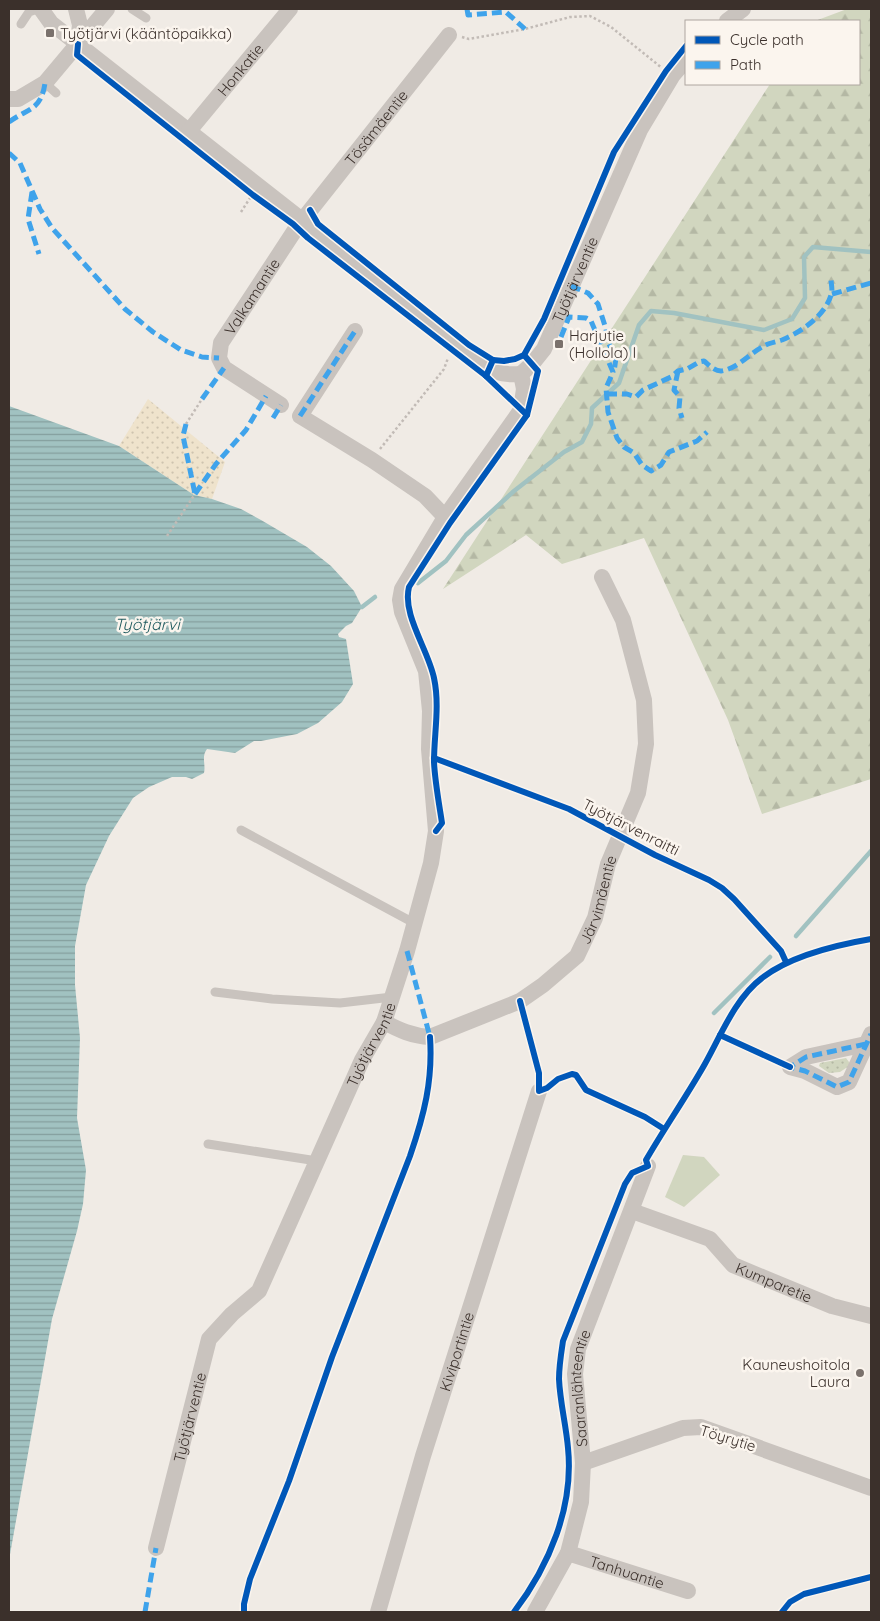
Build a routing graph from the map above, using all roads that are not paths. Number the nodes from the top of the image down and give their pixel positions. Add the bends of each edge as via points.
1 (37, 9) edge
2 (41, 9) edge
3 (76, 9) edge
4 (107, 9) edge
5 (132, 9) edge
6 (290, 9) edge
7 (743, 9) edge
8 (146, 18) dead end
9 (728, 20) edge
10 (21, 24) dead end
11 (449, 35) road end
12 (78, 44) junction
13 (679, 63) edge
14 (9, 99) edge
15 (189, 131) junction
16 (302, 220) junction
17 (355, 331) dead end
18 (521, 374) junction
19 (281, 405) dead end
20 (445, 517) junction
21 (602, 577) dead end
22 (241, 830) dead end
23 (414, 923) junction
24 (215, 992) dead end
25 (392, 997) junction
26 (384, 1022) junction
27 (539, 1091) dead end
28 (208, 1144) dead end
29 (317, 1161) junction
30 (648, 1166) dead end
31 (632, 1210) junction
32 (871, 1316) edge
33 (583, 1464) junction
34 (871, 1488) edge
35 (156, 1548) dead end
36 (568, 1553) junction
37 (688, 1591) dead end
38 (378, 1612) edge
39 (535, 1612) edge

1 - 10 lane via 29,12
2 - 12 street via 51,23
3 - 12 street via 80,25
4 - 12 street
5 - 8 lane
6 - 15 street, Honkatie
7 - 9 street
11 - 16 street, Tösämäentie
12 - 14 street via 50,88
12 - 15 street
13 - 18 street, Työtjärventie via 640,130 544,349
15 - 16 street
16 - 18 street via 471,359 506,375
16 - 19 street, Valkamantie via 221,343 219,358 224,368
17 - 20 street via 300,416 425,496
18 - 20 street, Työtjärventie via 524,389 520,410
20 - 23 street, Työtjärventie via 402,589 400,600 426,671 436,831 431,863
21 - 26 street, Järvimäentie via 623,620 644,700 646,744 638,793 608,864 595,918 577,956 520,1001 430,1037 408,1034
22 - 23 lane
23 - 25 street, Työtjärventie
24 - 25 lane via 340,1003
25 - 26 street, Työtjärventie
26 - 29 street, Työtjärventie via 362,1060
27 - 38 street, Kiviportintie via 423,1456
28 - 29 lane
29 - 35 street, Työtjärventie via 259,1291 209,1339
30 - 31 street, Saaranlähteentie
31 - 32 street, Kumparetie via 710,1239 733,1265 832,1306
31 - 33 street, Saaranlähteentie via 578,1349 575,1374
33 - 34 street, Töyrytie via 683,1428 701,1427
33 - 36 street, Saaranlähteentie via 581,1502
36 - 37 street, Tanhuantie
36 - 39 street, Saaranlähteentie

